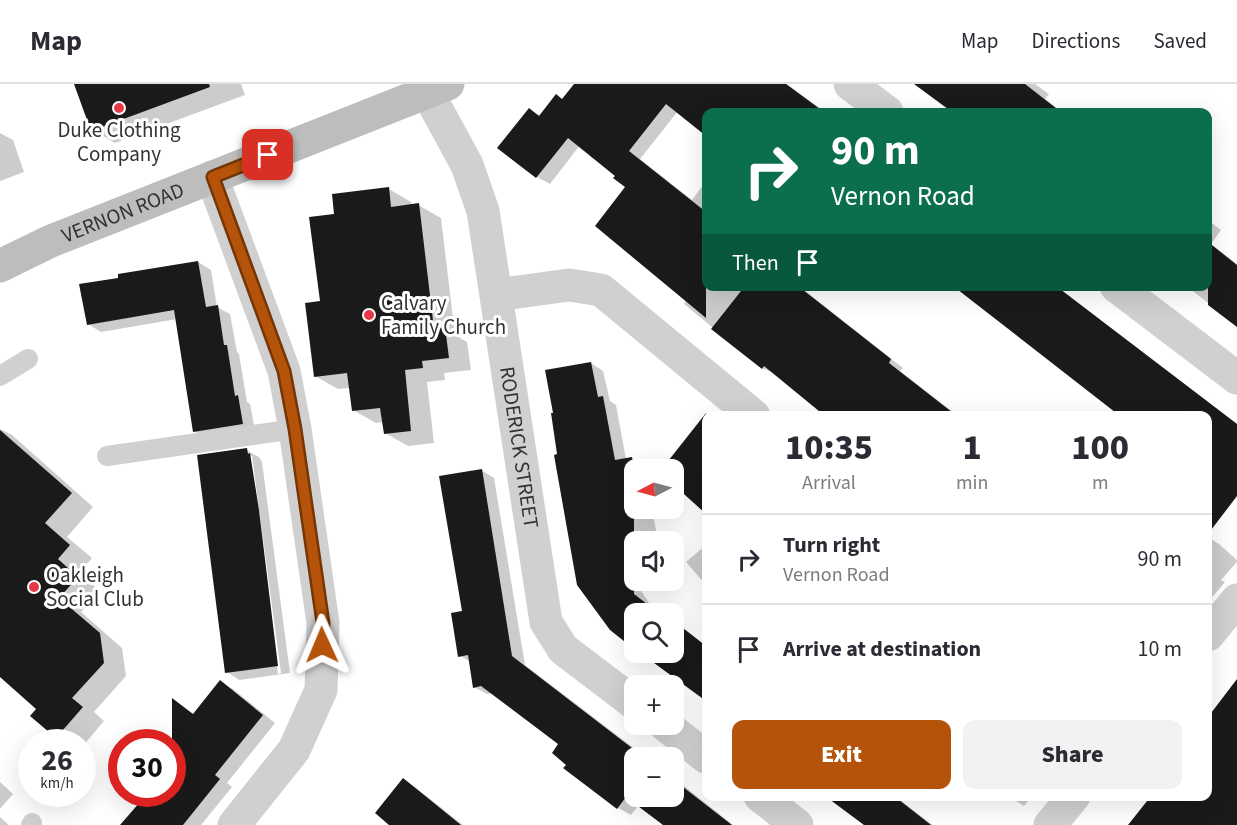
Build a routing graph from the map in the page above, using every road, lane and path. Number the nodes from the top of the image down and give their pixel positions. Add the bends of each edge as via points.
1 (850, 84) edge
2 (432, 87) edge
3 (882, 108) edge
4 (213, 177) junction
5 (0, 266) edge
6 (1123, 291) edge
7 (496, 295) junction
8 (28, 359) dead end
9 (0, 376) edge
10 (1237, 378) edge
11 (748, 411) edge
12 (295, 429) junction
13 (107, 456) dead end
14 (1237, 600) edge
15 (1212, 630) edge
16 (624, 695) edge
17 (678, 735) edge
18 (702, 754) edge
19 (766, 801) edge
20 (1070, 801) edge
21 (235, 825) edge
22 (798, 825) edge
23 (1050, 825) edge

1 - 3 street
2 - 4 main road, VERNON ROAD
2 - 7 street, RODERICK STREET via 483,211
4 - 5 main road, VERNON ROAD
4 - 12 street via 284,371
6 - 10 street
7 - 11 street via 569,285 601,290
7 - 16 street, RODERICK STREET via 546,622 563,649
8 - 9 lane
12 - 13 lane
12 - 21 street via 323,623 321,690 294,750
14 - 15 street
17 - 18 street
19 - 22 street
20 - 23 street

